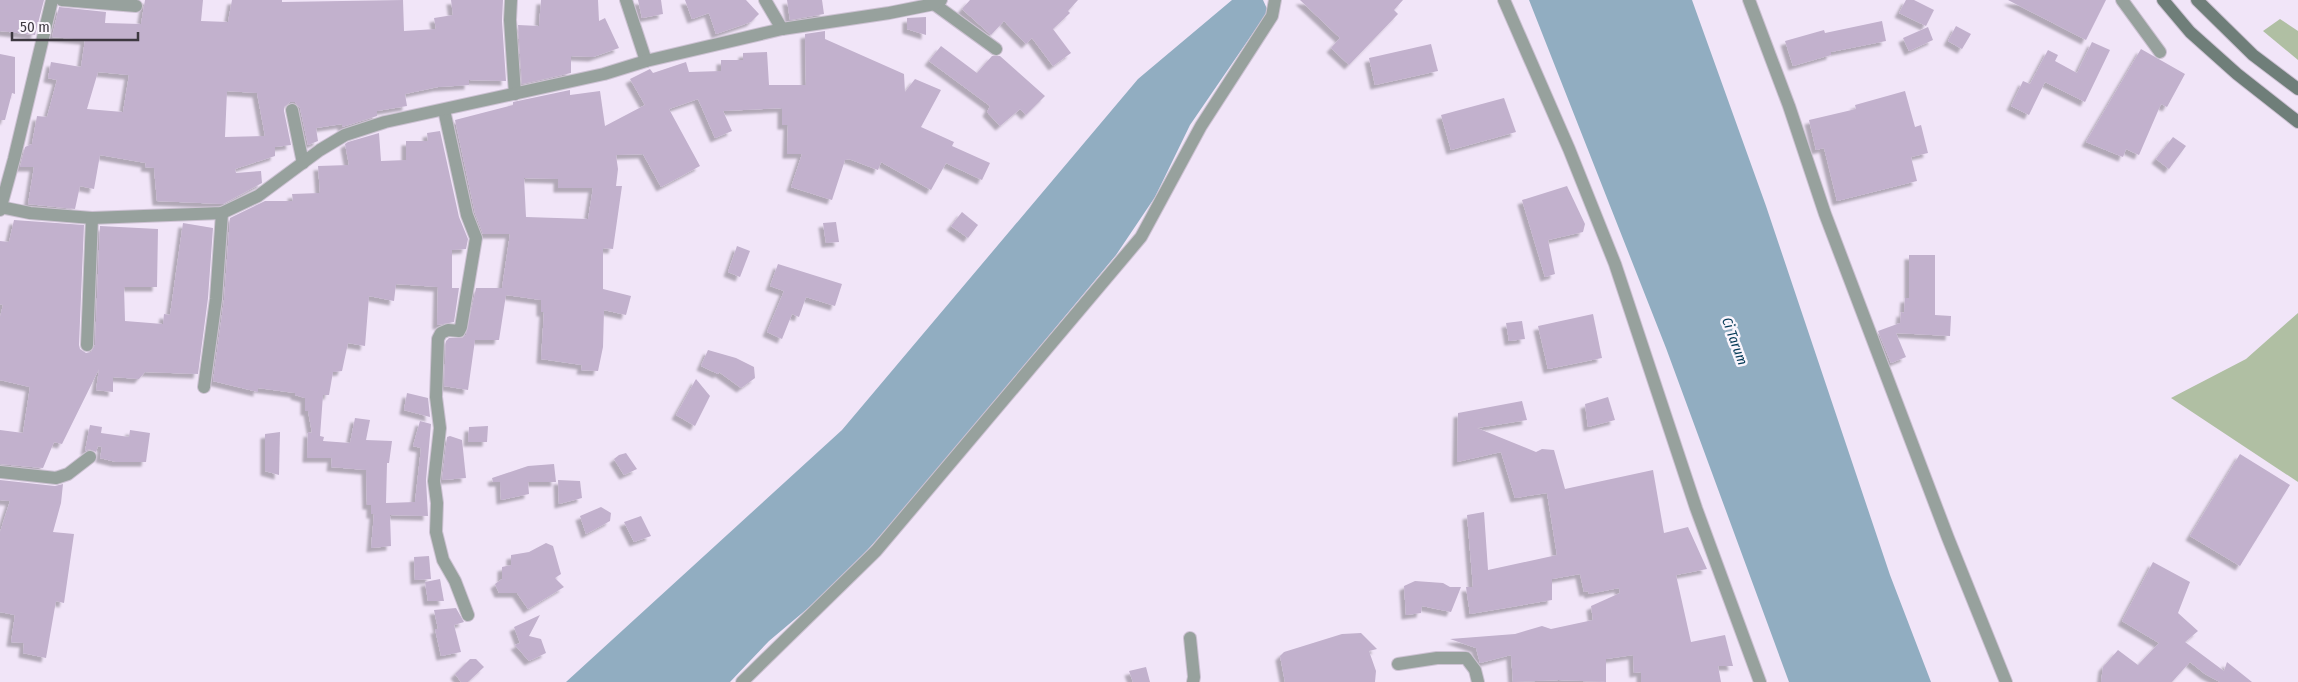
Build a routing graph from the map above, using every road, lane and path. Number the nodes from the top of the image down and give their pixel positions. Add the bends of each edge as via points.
1 (52, 0) edge
2 (62, 0) edge
3 (511, 0) edge
4 (626, 0) edge
5 (766, 0) edge
6 (1274, 0) edge
7 (1504, 0) edge
8 (1749, 0) edge
9 (2122, 0) edge
10 (2163, 0) edge
11 (2197, 0) edge
12 (937, 2) edge
13 (136, 6) dead end
14 (782, 29) junction
15 (996, 49) dead end
16 (2160, 52) dead end
17 (646, 61) junction
18 (2298, 89) edge
19 (516, 94) junction
20 (292, 110) dead end
21 (444, 110) junction
22 (2298, 122) edge
23 (302, 163) junction
24 (0, 208) edge
25 (222, 213) junction
26 (92, 218) junction
27 (87, 345) dead end
28 (204, 387) dead end
29 (90, 457) dead end
30 (0, 472) edge
31 (468, 615) dead end
32 (1190, 638) dead end
33 (1398, 664) dead end
34 (742, 682) edge
35 (1193, 682) edge
36 (1478, 682) edge
37 (1760, 682) edge
38 (2006, 682) edge

1 - 24 street
2 - 13 street
3 - 19 street
4 - 17 street
5 - 14 street
6 - 34 street via 1272,16 1201,126 1141,237 882,544
7 - 37 street via 1616,264 1696,508
8 - 38 street via 1825,214
9 - 16 street
10 - 22 main road via 2190,32
11 - 18 main road via 2253,55
12 - 14 street
12 - 15 street
14 - 17 street
17 - 19 street
19 - 21 street
20 - 23 street
21 - 23 street via 385,122 345,135
21 - 31 street via 467,214 476,238 462,326 459,331 441,333 438,339 436,397 440,428 434,481 436,532 443,560
23 - 25 street via 258,196
24 - 26 street
25 - 26 street
25 - 28 street via 216,299
26 - 27 street
29 - 30 street via 68,474 56,478
32 - 35 street
33 - 36 street via 1437,658 1466,658 1475,670

